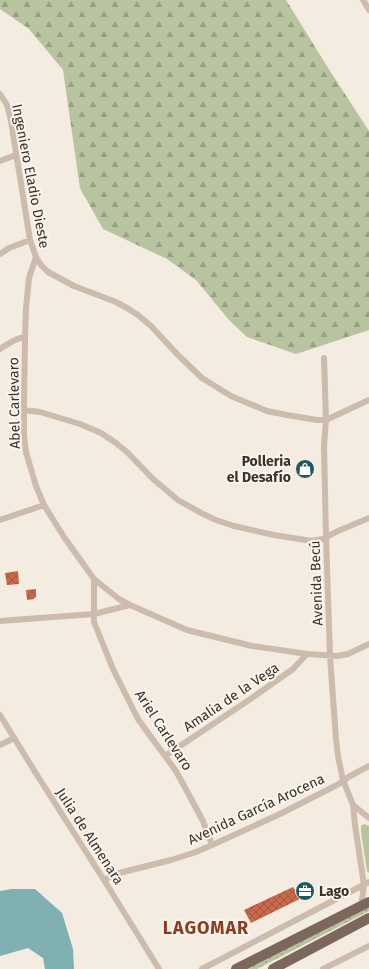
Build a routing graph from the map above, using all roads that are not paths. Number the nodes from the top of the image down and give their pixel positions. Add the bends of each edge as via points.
1 (363, 0) edge
2 (369, 10) edge
3 (0, 94) edge
4 (16, 155) junction
5 (0, 161) edge
6 (30, 240) junction
7 (0, 254) edge
8 (36, 257) junction
9 (25, 337) junction
10 (0, 349) edge
11 (324, 358) dead end
12 (369, 400) edge
13 (24, 410) junction
14 (326, 420) junction
15 (44, 505) junction
16 (369, 518) edge
17 (0, 520) edge
18 (326, 537) junction
19 (94, 580) junction
20 (130, 605) junction
21 (94, 614) junction
22 (0, 621) edge
23 (369, 644) edge
24 (307, 654) junction
25 (330, 656) junction
26 (0, 715) edge
27 (14, 738) junction
28 (0, 745) edge
29 (165, 756) junction
30 (369, 766) edge
31 (343, 780) junction
32 (353, 805) junction
33 (369, 818) edge
34 (212, 845) junction
35 (104, 880) junction
36 (367, 883) edge
37 (365, 904) edge
38 (367, 922) edge
39 (369, 946) edge
40 (159, 969) edge
41 (202, 969) edge
42 (236, 969) edge
43 (273, 969) edge
44 (323, 969) edge

1 - 2 street
3 - 4 street, Ingeniero Eladio Dieste via 7,105
4 - 5 street
4 - 6 street, Ingeniero Eladio Dieste
6 - 7 street
6 - 8 street, Ingeniero Eladio Dieste
8 - 9 street, Abel Carlevaro via 29,278
8 - 14 street, Ingeniero Eladio Dieste via 48,272 58,278 116,302 138,315 202,378 231,396 273,412
9 - 10 street via 20,337
9 - 13 street, Abel Carlevaro
11 - 14 street, Avenida Becú
12 - 14 street
13 - 15 street, Abel Carlevaro via 26,452
13 - 18 street via 80,424 100,433 121,447 178,500 216,520 294,539 312,540
14 - 18 street, Avenida Becú
15 - 17 street
15 - 19 street, Abel Carlevaro
16 - 18 street
18 - 25 street, Avenida Becú
19 - 20 street, Abel Carlevaro
19 - 21 street, Ariel Carlevaro
20 - 21 street
20 - 24 street, Abel Carlevaro via 187,630 252,646
21 - 22 street
21 - 29 street, Ariel Carlevaro via 94,622 127,697 138,719
23 - 25 street, Abel Carlevaro via 348,654
24 - 25 street, Abel Carlevaro
24 - 29 street, Amalia de la Vega via 293,669
25 - 31 street, Avenida Becú via 336,739
26 - 27 street, Julia de Almenara
27 - 28 street
27 - 35 street, Julia de Almenara
29 - 34 street, Ariel Carlevaro via 194,802
30 - 31 street, Avenida García Arocena
31 - 32 street, Avenida Becú
31 - 34 street, Avenida García Arocena via 280,814
32 - 33 street, Avenida Becú
32 - 36 street, Avenida Becú
34 - 35 street, Avenida García Arocena
35 - 40 street, Julia de Almenara
36 - 37 street, Avenida Becú
36 - 41 street
37 - 42 main road
38 - 43 main road
39 - 44 street

